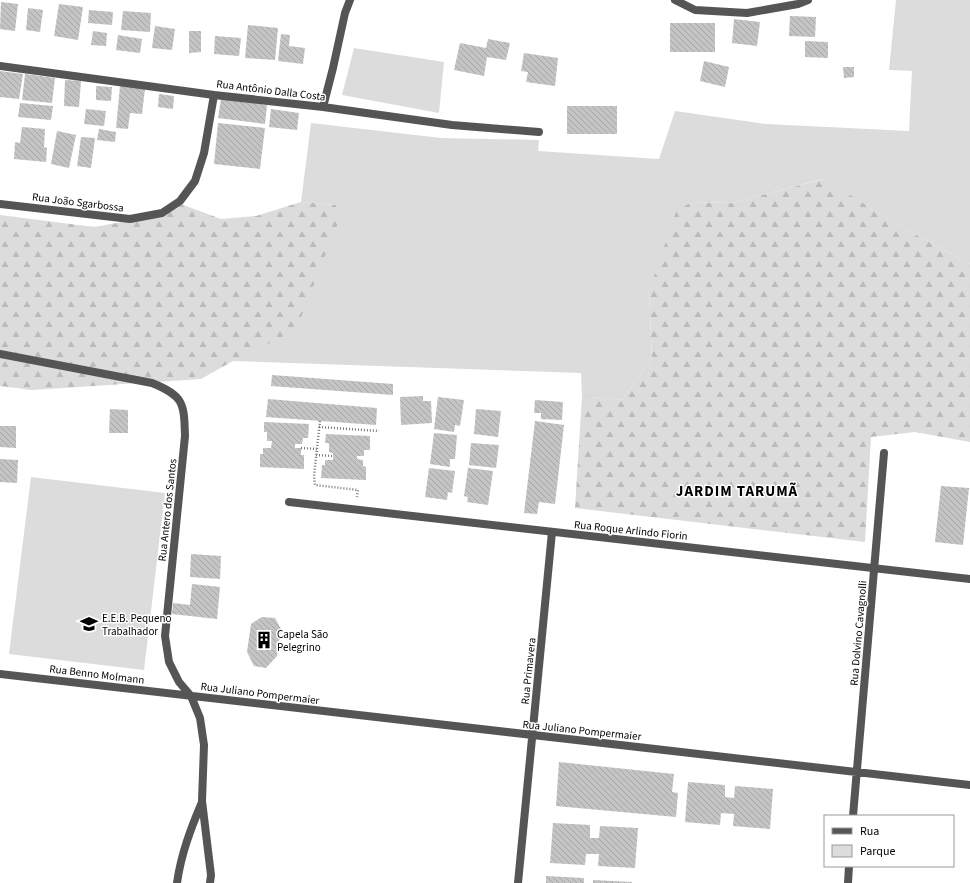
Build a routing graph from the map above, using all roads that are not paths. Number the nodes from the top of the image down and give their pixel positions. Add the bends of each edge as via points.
1 (350, 0) edge
2 (675, 0) edge
3 (808, 0) edge
4 (0, 66) edge
5 (214, 95) junction
6 (323, 107) junction
7 (539, 132) dead end
8 (0, 204) edge
9 (0, 354) edge
10 (884, 453) dead end
11 (289, 502) dead end
12 (552, 532) junction
13 (874, 568) junction
14 (970, 579) edge
15 (0, 674) edge
16 (191, 696) junction
17 (532, 736) junction
18 (857, 773) junction
19 (970, 786) edge
20 (202, 801) junction
21 (853, 815) edge
22 (849, 867) edge
23 (177, 883) edge
24 (210, 883) edge
25 (518, 883) edge
26 (848, 883) edge

1 - 6 street
2 - 3 street via 695,10 747,13
4 - 5 street, Rua Antônio Dalla Costa
5 - 6 street, Rua Antônio Dalla Costa
5 - 8 street, Rua João Sgarbossa via 204,153 195,181 180,201 162,213 130,220
6 - 7 street, Rua Antônio Dalla Costa via 452,125
9 - 16 street, Rua Antero dos Santos via 152,383 169,390 180,400 185,436 166,636 169,662 179,682
10 - 13 street, Rua Dolvino Cavagnolli
11 - 12 street, Rua Roque Arlindo Fiorin
12 - 13 street, Rua Roque Arlindo Fiorin
12 - 17 street, Rua Primavera
13 - 14 street, Rua Roque Arlindo Fiorin
13 - 18 street, Rua Dolvino Cavagnolli
15 - 16 street, Rua Benno Molmann
16 - 17 street, Rua Juliano Pompermaier
16 - 20 street, Rua Antero dos Santos via 200,718 204,745
17 - 18 street, Rua Juliano Pompermaier
17 - 25 street, Rua Primavera
18 - 19 street, Rua Juliano Pompermaier
18 - 21 street, Rua Dolvino Cavagnolli
20 - 23 street, Rua Antero dos Santos via 180,864
20 - 24 street, Rua Antero dos Santos
22 - 26 street

